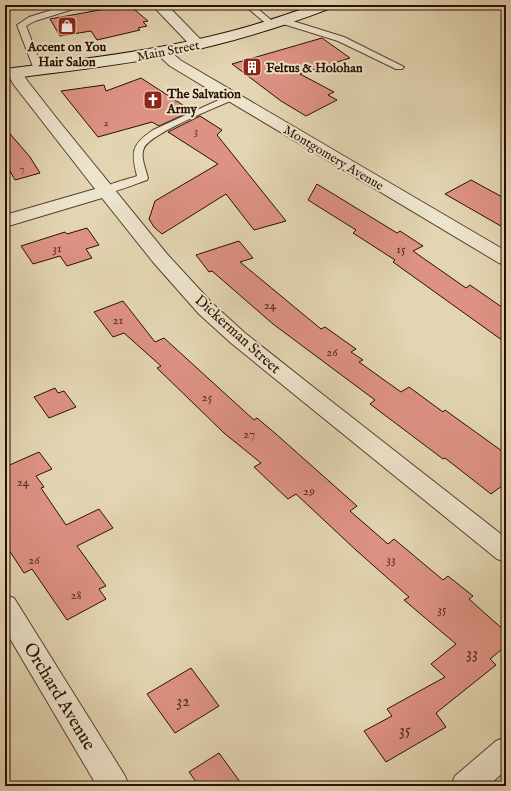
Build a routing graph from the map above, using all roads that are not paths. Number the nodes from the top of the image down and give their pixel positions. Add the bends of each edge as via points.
1 (77, 5) edge
2 (159, 5) edge
3 (248, 5) edge
4 (326, 5) edge
5 (277, 23) junction
6 (198, 45) junction
7 (162, 52) junction
8 (400, 67) dead end
9 (38, 70) junction
10 (10, 73) edge
11 (232, 97) junction
12 (107, 191) junction
13 (5, 221) edge
14 (506, 259) edge
15 (506, 552) edge
16 (5, 606) edge
17 (13, 634) edge
18 (506, 751) edge
19 (114, 786) edge
20 (466, 786) edge

1 - 9 lane via 21,25
2 - 6 street
3 - 5 lane
4 - 5 street, Main Street
5 - 6 street, Main Street
5 - 8 lane via 341,39
6 - 7 street, Main Street
7 - 9 street, Main Street
7 - 11 street, Montgomery Avenue via 175,63
9 - 10 street, Main Street
10 - 12 street, Dickerman Street
11 - 12 lane via 146,139 136,154 143,178
11 - 14 street, Montgomery Avenue
12 - 13 street
12 - 15 street, Dickerman Street via 171,270 238,338
16 - 17 street, Orchard Avenue
17 - 19 street, Orchard Avenue
18 - 20 street

